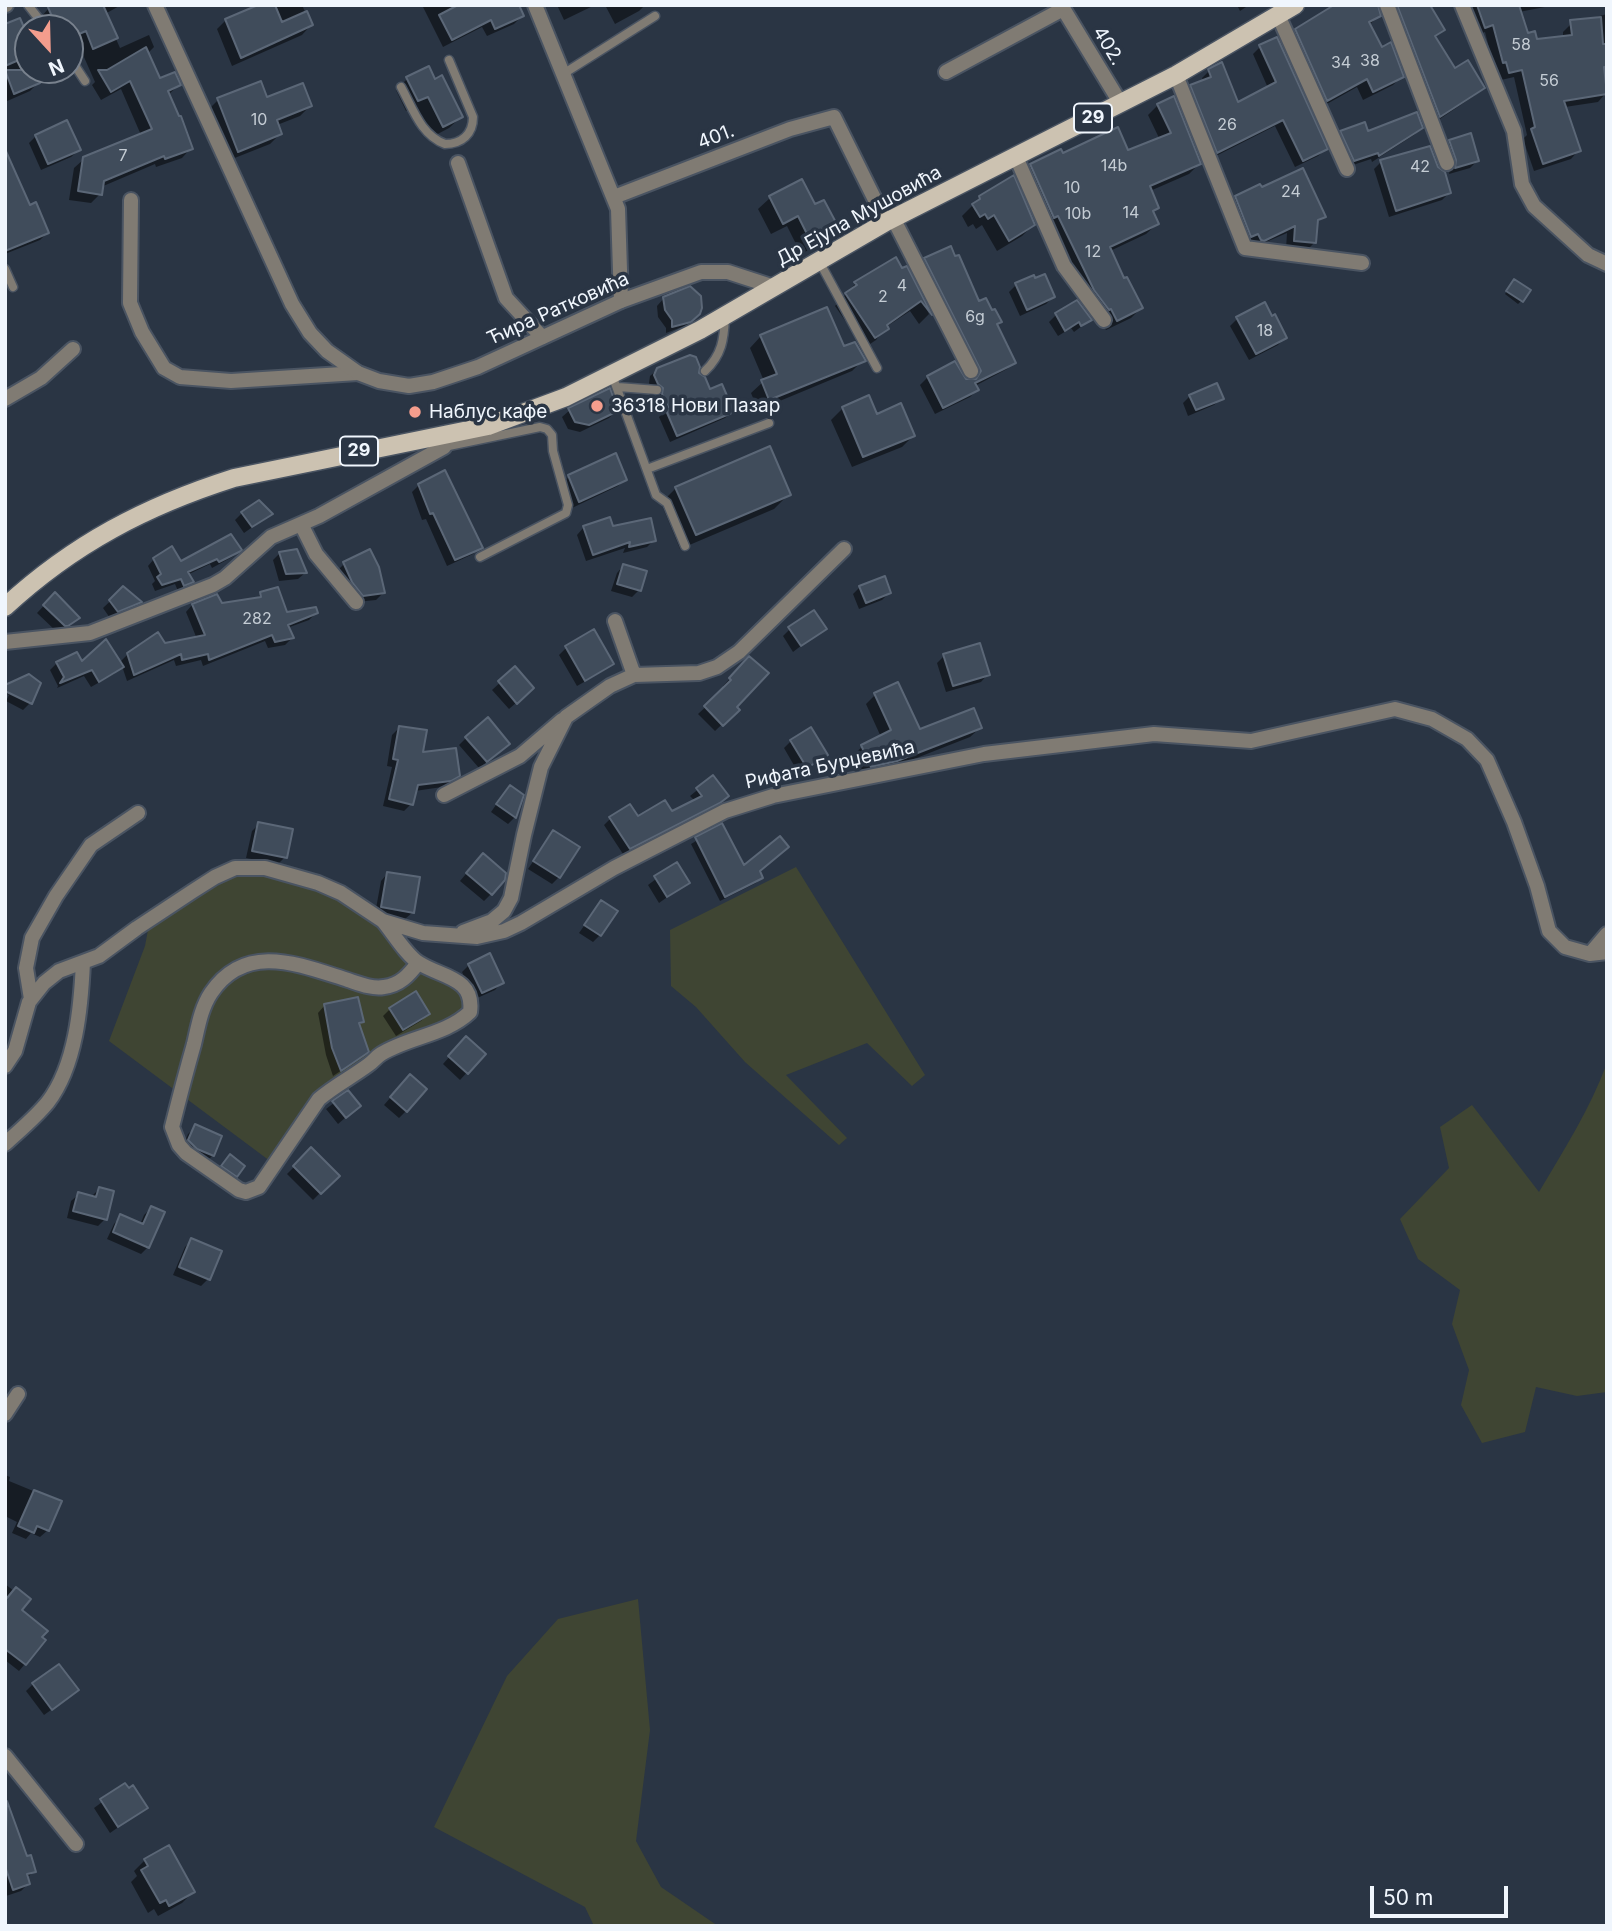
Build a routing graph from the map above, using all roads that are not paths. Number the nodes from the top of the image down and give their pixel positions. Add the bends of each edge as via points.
1 (155, 5) edge
2 (535, 5) edge
3 (1295, 5) edge
4 (1387, 5) edge
5 (1462, 5) edge
6 (1062, 7) edge
7 (1278, 15) junction
8 (655, 16) dead end
9 (449, 60) dead end
10 (946, 72) dead end
11 (563, 74) junction
12 (1176, 75) junction
13 (401, 87) dead end
14 (1121, 104) junction
15 (453, 144) junction
16 (1016, 156) junction
17 (457, 163) joint
18 (1447, 163) dead end
19 (1347, 169) dead end
20 (614, 197) junction
21 (131, 200) dead end
22 (889, 220) junction
23 (819, 261) junction
24 (1362, 263) dead end
25 (1607, 264) edge
26 (5, 269) edge
27 (13, 287) dead end
28 (774, 287) junction
29 (621, 301) junction
30 (725, 316) junction
31 (1104, 320) dead end
32 (542, 337) junction
33 (73, 349) dead end
34 (877, 368) dead end
35 (705, 371) dead end
36 (971, 371) dead end
37 (358, 373) junction
38 (615, 381) junction
39 (657, 390) dead end
40 (5, 399) edge
41 (769, 423) dead end
42 (443, 442) junction
43 (647, 469) junction
44 (301, 524) junction
45 (685, 546) dead end
46 (844, 550) dead end
47 (480, 557) dead end
48 (356, 602) dead end
49 (5, 607) edge
50 (615, 621) dead end
51 (5, 642) edge
52 (634, 675) junction
53 (566, 717) junction
54 (444, 795) dead end
55 (138, 813) dead end
56 (383, 921) junction
57 (1607, 934) edge
58 (448, 935) junction
59 (1607, 952) edge
60 (1590, 954) junction
61 (83, 962) junction
62 (418, 963) junction
63 (31, 999) junction
64 (5, 1066) edge
65 (5, 1144) edge
66 (18, 1394) dead end
67 (5, 1414) edge
68 (5, 1756) edge
69 (76, 1844) dead end

1 - 37 street, Ћира Ратковића via 292,304 310,334
2 - 11 street
3 - 7 main road, Др Ејупа Мушовића / 29
4 - 18 street
5 - 25 street via 1514,131 1522,184 1534,206 1588,255
6 - 10 street, 402.
6 - 14 street, 402.
7 - 12 main road, Др Ејупа Мушовића / 29
7 - 19 street
8 - 11 lane
9 - 15 lane via 473,117 468,135
11 - 20 street
12 - 14 main road, Др Ејупа Мушовића / 29
12 - 24 street via 1245,248
13 - 15 lane via 430,136
14 - 16 main road, Др Ејупа Мушовића / 29
15 - 17 lane
16 - 22 main road, Др Ејупа Мушовића / 29
16 - 31 street via 1064,266
17 - 32 street via 506,298
20 - 22 street, 401. via 790,129 834,117
20 - 29 street
21 - 37 street, Ћира Ратковића via 130,303 164,368 180,377 231,381
22 - 23 main road, Др Ејупа Мушовића / 29
22 - 36 street
23 - 28 main road, Др Ејупа Мушовића / 29
23 - 34 lane
26 - 27 lane
28 - 29 street, Ћира Ратковића via 728,272 701,272
28 - 30 main road, Др Ејупа Мушовића / 29
29 - 32 street, Ћира Ратковића
30 - 35 lane via 720,354
30 - 38 main road, 29
32 - 37 street, Ћира Ратковића via 433,382 409,386
33 - 40 street via 41,378
38 - 39 lane
38 - 42 main road, 29
38 - 43 lane
41 - 43 lane
42 - 44 street
42 - 47 lane via 540,427 552,435 566,513
42 - 49 main road, 29 via 234,478 196,490 85,543
43 - 45 lane
44 - 48 street via 316,554
44 - 51 street via 263,543 225,578 188,596 90,633
46 - 52 street, Рифата Бурџевића via 739,652 717,667 699,673
50 - 52 street
52 - 53 street, Рифата Бурџевића
53 - 54 street via 520,756
53 - 58 street, Рифата Бурџевића via 541,767 512,898 492,921
55 - 63 street via 91,845 56,896 32,938 26,968
56 - 58 street, Рифата Бурџевића
56 - 61 street, Рифата Бурџевића via 318,883 264,868 235,868
56 - 62 street, Рифата Бурџевића
57 - 60 street
58 - 60 street, Рифата Бурџевића via 477,937 512,927 725,810 773,796 984,754 1154,734 1251,741 1395,709 1432,719 1467,739 1487,760 1514,822 1549,931 1565,947
59 - 60 street
61 - 63 street, Рифата Бурџевића via 59,971
61 - 65 street via 75,1027 63,1072 49,1100
62 - 62 street, Рифата Бурџевића via 457,979 470,997 470,1012 380,1054 329,1090 259,1187 239,1190 186,1153 172,1127 202,1013 225,978 246,965 268,960 291,962 375,988 401,981
63 - 64 street, Рифата Бурџевића via 15,1051
66 - 67 street
68 - 69 street

